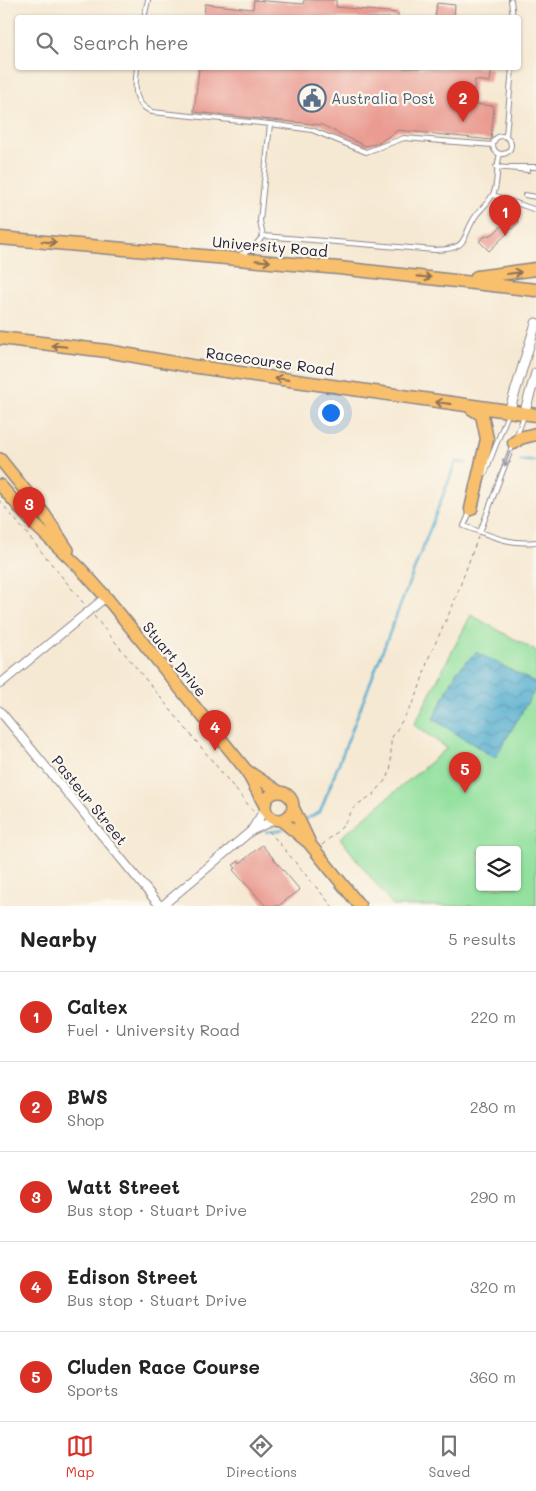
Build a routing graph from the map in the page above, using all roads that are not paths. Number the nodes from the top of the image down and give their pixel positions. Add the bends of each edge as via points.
1 (148, 0) edge
2 (511, 0) edge
3 (145, 15) edge
4 (513, 15) edge
5 (137, 70) edge
6 (512, 70) edge
7 (270, 124) junction
8 (506, 136) junction
9 (493, 145) junction
10 (500, 154) junction
11 (536, 166) edge
12 (496, 167) junction
13 (505, 168) junction
14 (528, 170) dead end
15 (493, 195) junction
16 (526, 195) dead end
17 (536, 197) edge
18 (536, 210) edge
19 (263, 236) junction
20 (0, 238) edge
21 (224, 258) junction
22 (536, 270) edge
23 (457, 280) junction
24 (536, 290) edge
25 (536, 322) edge
26 (0, 338) edge
27 (536, 373) edge
28 (467, 406) junction
29 (509, 412) junction
30 (530, 415) edge
31 (536, 434) edge
32 (514, 443) junction
33 (0, 459) edge
34 (0, 485) edge
35 (471, 509) junction
36 (480, 532) junction
37 (536, 542) edge
38 (80, 568) junction
39 (106, 597) junction
40 (0, 684) edge
41 (0, 711) edge
42 (246, 770) junction
43 (278, 791) junction
44 (293, 807) junction
45 (262, 810) junction
46 (278, 820) junction
47 (251, 831) junction
48 (313, 847) junction
49 (161, 906) edge
50 (360, 906) edge

1 - 3 lane
2 - 4 lane
5 - 7 lane via 136,96 144,109
6 - 8 lane
7 - 9 lane via 312,130 366,152 404,138
7 - 19 lane via 260,221
8 - 9 lane via 497,137
8 - 10 lane via 510,140 510,149 506,154
9 - 10 lane
10 - 12 lane
11 - 13 lane
12 - 13 lane
12 - 15 lane
13 - 14 lane
15 - 18 lane
15 - 19 lane via 476,216 464,242 448,250
16 - 17 lane
19 - 21 lane via 251,250
20 -> 21 highway, University Road
21 -> 23 highway, University Road
23 -> 22 highway
23 - 24 highway, University Road
25 - 29 street
28 -> 26 highway, Racecourse Road via 107,351
27 - 30 street
28 - 29 highway, Racecourse Road
28 - 35 highway via 482,415 487,434
29 - 30 highway, Racecourse Road
29 - 35 lane
30 - 32 lane
31 - 32 highway
32 -> 36 lane
33 - 38 main road, Stuart Drive via 45,515
34 - 38 main road, Stuart Drive via 34,524
35 - 36 lane via 464,526
36 - 37 lane via 505,542
38 - 39 main road, Stuart Drive
39 - 40 street
39 - 42 main road, Stuart Drive
41 - 49 street, Pasteur Street
42 - 43 main road, Stuart Drive
42 - 45 main road, Stuart Drive
43 - 44 main road via 289,796
43 - 45 main road via 270,794
44 - 46 main road via 289,816
44 - 48 main road
45 - 46 main road
45 - 47 street
46 - 47 street
46 - 48 main road
47 - 49 street
48 - 50 main road

